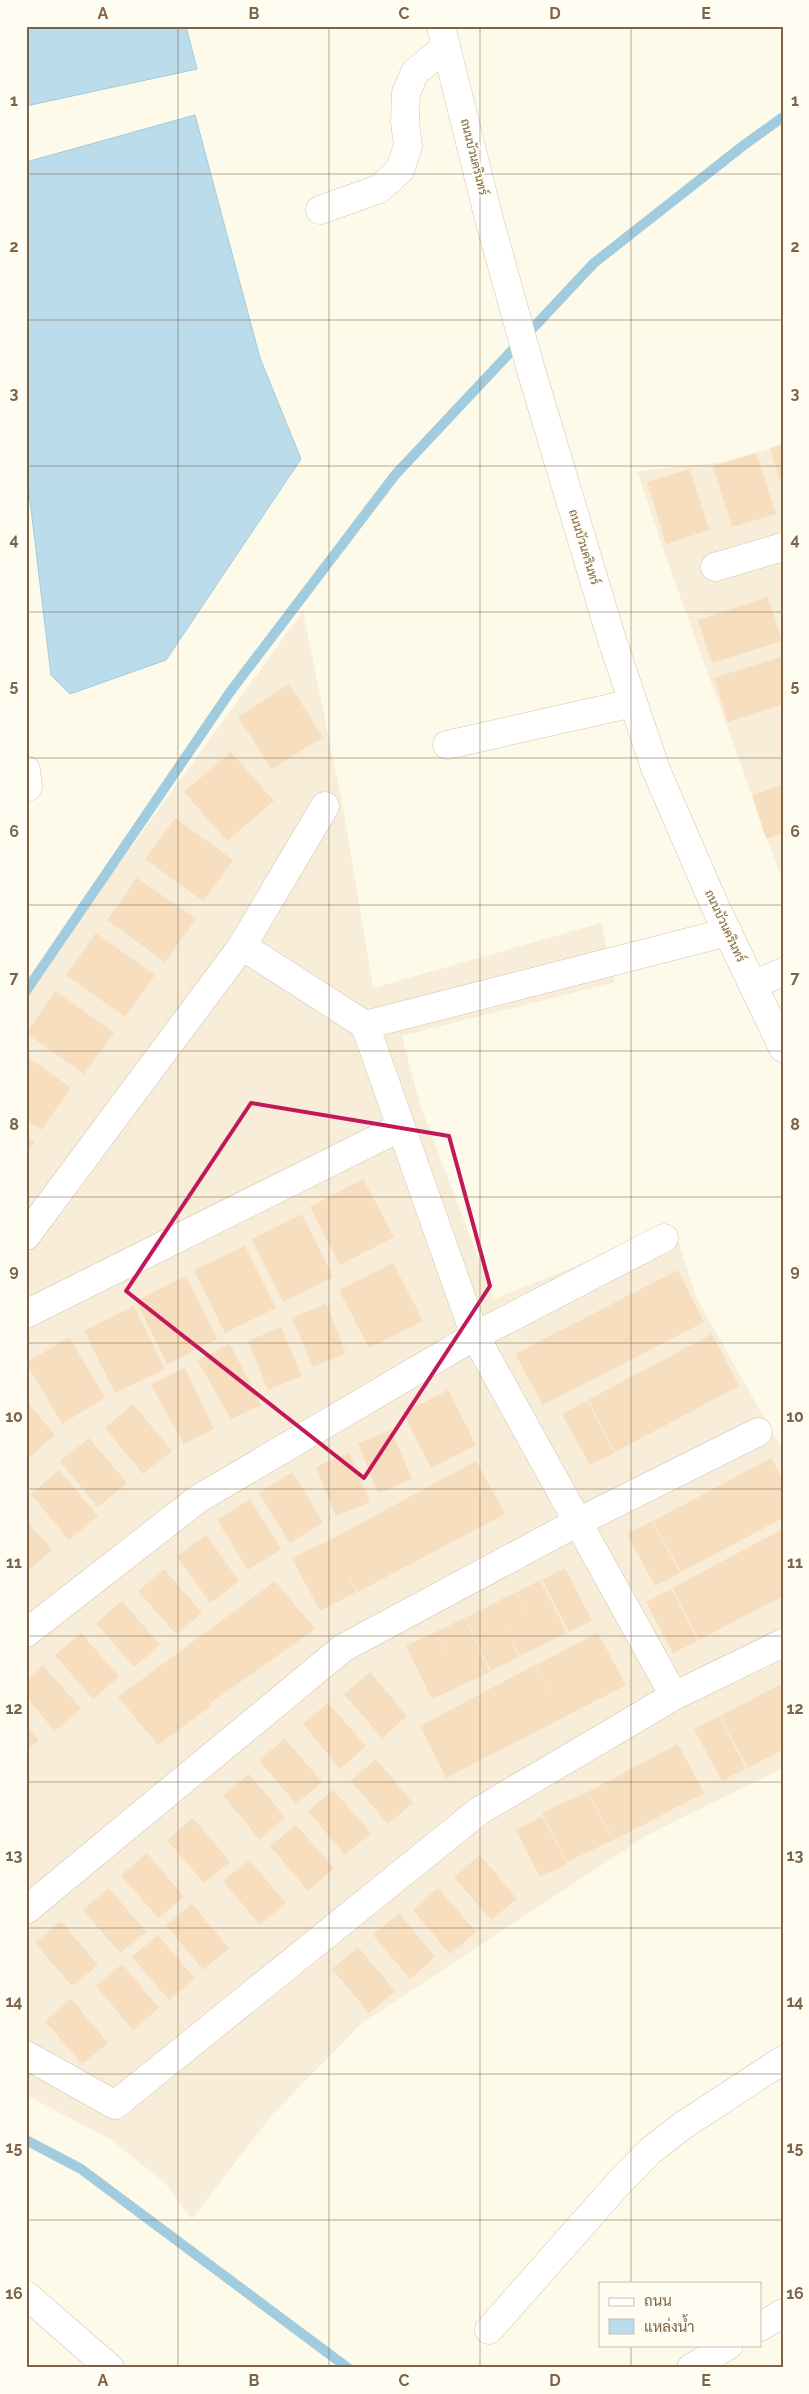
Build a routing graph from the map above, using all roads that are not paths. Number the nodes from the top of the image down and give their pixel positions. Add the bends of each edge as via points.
1 (443, 37) edge
2 (320, 210) dead end
3 (783, 548) edge
4 (715, 567) dead end
5 (633, 703) junction
6 (448, 745) dead end
7 (325, 806) dead end
8 (728, 932) junction
9 (242, 946) junction
10 (783, 972) edge
11 (753, 985) junction
12 (365, 1025) junction
13 (783, 1048) edge
14 (401, 1127) junction
15 (26, 1236) edge
16 (664, 1238) dead end
17 (26, 1314) edge
18 (475, 1336) junction
19 (758, 1432) dead end
20 (578, 1522) junction
21 (26, 1633) edge
22 (783, 1643) edge
23 (674, 1696) junction
24 (26, 1910) edge
25 (26, 2055) edge
26 (783, 2060) edge
27 (26, 2295) edge
28 (783, 2313) edge
29 (762, 2326) edge
30 (489, 2330) dead end
31 (727, 2346) edge
32 (110, 2368) edge
33 (692, 2368) edge

1 - 2 street via 415,72 406,93 408,146 400,170 379,189
1 - 5 street, ถนนบัวนครินทร์ via 514,311
3 - 4 street
5 - 6 street
5 - 8 street, ถนนบัวนครินทร์ via 656,770
7 - 9 street
8 - 11 street, ถนนบัวนครินทร์
8 - 12 street
9 - 12 street
9 - 15 street
10 - 11 street
11 - 13 street, ถนนบัวนครินทร์
12 - 14 street
14 - 17 street
14 - 18 street
16 - 18 street
18 - 20 street
18 - 21 street via 198,1499
19 - 20 street
20 - 23 street
20 - 24 street via 343,1648
22 - 23 street
23 - 25 street via 480,1811 115,2105
26 - 30 street via 682,2126 649,2152
27 - 32 street
28 - 29 street
31 - 33 street

